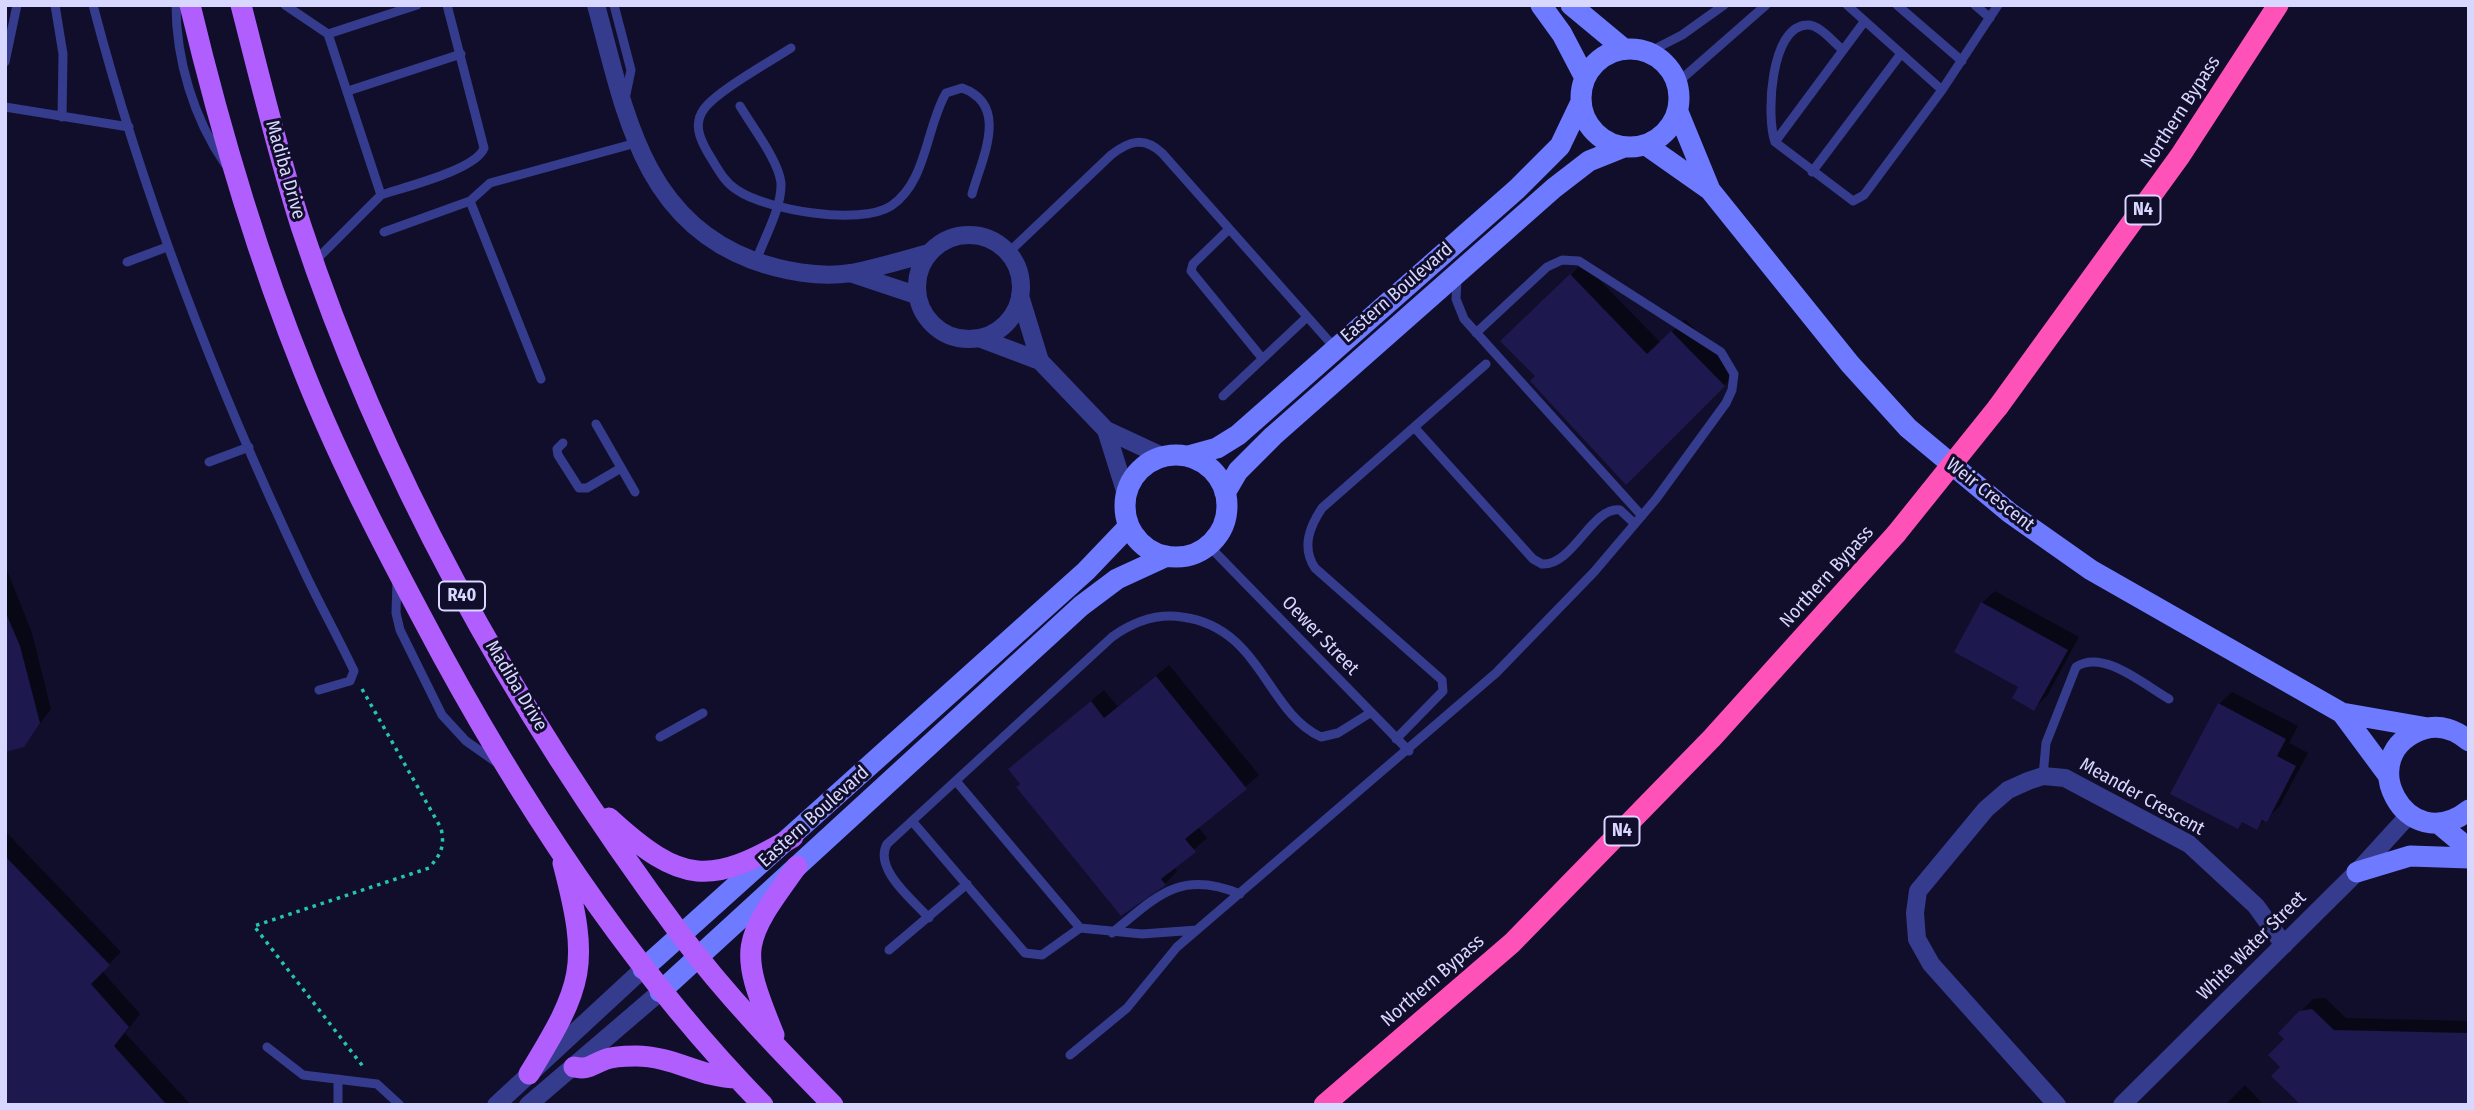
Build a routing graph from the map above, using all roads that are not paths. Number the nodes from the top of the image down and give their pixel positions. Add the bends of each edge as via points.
1 (16, 5) edge
2 (55, 5) edge
3 (93, 5) edge
4 (176, 5) edge
5 (190, 5) edge
6 (242, 5) edge
7 (285, 5) edge
8 (417, 5) edge
9 (447, 5) edge
10 (596, 5) edge
11 (614, 5) edge
12 (1541, 5) edge
13 (1571, 5) edge
14 (1724, 5) edge
15 (1766, 5) edge
16 (1847, 5) edge
17 (1897, 5) edge
18 (1975, 5) edge
19 (1998, 5) edge
20 (2278, 5) edge
21 (1990, 18) junction
22 (1864, 22) junction
23 (328, 34) junction
24 (791, 48) dead end
25 (1624, 49) junction
26 (1842, 49) junction
27 (1649, 52) junction
28 (461, 54) junction
29 (1900, 55) junction
30 (1962, 61) junction
31 (5, 62) edge
32 (1585, 78) junction
33 (1677, 83) junction
34 (1942, 90) junction
35 (348, 91) junction
36 (1581, 102) junction
37 (623, 103) junction
38 (740, 106) dead end
39 (5, 107) edge
40 (1678, 112) junction
41 (62, 117) junction
42 (129, 127) junction
43 (1775, 142) junction
44 (636, 143) junction
45 (1635, 146) junction
46 (1812, 172) junction
47 (236, 180) junction
48 (1710, 190) junction
49 (972, 194) dead end
50 (381, 195) junction
51 (470, 201) junction
52 (776, 207) junction
53 (1229, 229) junction
54 (384, 232) dead end
55 (167, 247) junction
56 (929, 253) junction
57 (1008, 253) junction
58 (755, 261) junction
59 (127, 262) dead end
60 (314, 262) junction
61 (1458, 272) junction
62 (850, 273) junction
63 (916, 295) junction
64 (1020, 296) junction
65 (1307, 317) junction
66 (1476, 334) junction
67 (979, 338) junction
68 (1335, 348) junction
69 (1262, 358) junction
70 (1040, 361) junction
71 (1486, 364) dead end
72 (541, 379) dead end
73 (1223, 396) dead end
74 (596, 424) dead end
75 (1415, 427) junction
76 (1106, 430) junction
77 (563, 443) dead end
78 (249, 447) junction
79 (1188, 456) junction
80 (1164, 457) junction
81 (209, 462) dead end
82 (621, 468) junction
83 (635, 492) dead end
84 (1225, 493) junction
85 (1126, 494) junction
86 (1642, 516) junction
87 (1635, 524) junction
88 (1129, 526) junction
89 (1208, 545) junction
90 (1167, 556) junction
91 (397, 570) junction
92 (319, 690) dead end
93 (2169, 699) dead end
94 (703, 713) dead end
95 (1370, 713) junction
96 (2342, 713) junction
97 (2428, 728) junction
98 (660, 737) dead end
99 (1396, 739) junction
100 (2469, 741) edge
101 (1409, 751) junction
102 (509, 771) junction
103 (2388, 775) junction
104 (2043, 776) junction
105 (956, 781) junction
106 (585, 795) junction
107 (2469, 810) edge
108 (2409, 815) junction
109 (912, 821) junction
110 (2438, 823) junction
111 (793, 837) junction
112 (559, 849) junction
113 (2469, 849) edge
114 (2469, 858) edge
115 (797, 866) junction
116 (2357, 872) junction
117 (967, 884) junction
118 (1240, 894) junction
119 (929, 918) junction
120 (1080, 928) junction
121 (1198, 930) junction
122 (1112, 933) junction
123 (681, 935) junction
124 (2284, 945) junction
125 (889, 950) dead end
126 (698, 956) junction
127 (643, 969) junction
128 (660, 992) junction
129 (267, 1047) dead end
130 (780, 1051) junction
131 (1070, 1055) dead end
132 (574, 1068) junction
133 (529, 1074) junction
134 (737, 1078) junction
135 (338, 1079) junction
136 (338, 1105) edge
137 (400, 1105) edge
138 (496, 1105) edge
139 (528, 1105) edge
140 (763, 1105) edge
141 (833, 1105) edge
142 (1324, 1105) edge
143 (2057, 1105) edge
144 (2122, 1105) edge

1 - 31 lane
2 - 41 lane via 63,54
3 - 42 lane
4 - 47 lane via 176,34 199,121
5 - 47 main road, R40
6 - 60 main road, Madiba Drive / R40
7 - 23 lane
8 - 23 lane
9 - 28 lane
10 - 37 street
11 - 37 lane via 631,70
12 - 32 street
13 - 25 street
14 - 27 lane
15 - 33 lane
16 - 22 lane
17 - 30 lane
18 - 21 lane
19 - 21 lane
20 - 142 highway, Northern Bypass / N4, bridge via 2180,156 1998,407 1896,534 1712,738 1512,943
21 - 30 lane
22 - 26 lane
22 - 29 lane
23 - 35 lane
24 - 52 lane via 710,103 698,124 703,144 731,186
25 - 27 street
25 - 32 street via 1594,64
26 - 43 lane
26 - 43 lane via 1809,24 1787,38 1772,84 1770,118
27 - 33 street via 1671,70
28 - 35 lane
28 - 50 lane via 484,141 482,154 468,164
29 - 34 lane
29 - 46 lane
30 - 34 lane
32 - 36 street
33 - 40 street
34 - 46 lane via 1858,200 1848,200
35 - 50 lane
36 - 45 street via 1583,116 1599,137
36 - 68 street, Eastern Boulevard via 1568,134 1552,156
37 - 44 street
38 - 52 lane via 777,170 781,186
39 - 41 lane
40 - 45 street via 1660,138
40 - 48 street
41 - 42 lane
42 - 55 lane
43 - 46 lane
44 - 51 lane via 490,183
44 - 58 street via 653,178 683,216 722,246
45 - 48 street
45 - 61 street, Eastern Boulevard via 1574,171
47 - 91 main road, R40 via 304,373
48 - 96 street, Weir Crescent via 1850,364 1908,428 2010,513 2091,570
49 - 52 lane via 991,117 985,103 962,88 946,93 915,176 890,206 855,215
50 - 60 lane
51 - 54 lane
51 - 72 lane
52 - 58 lane
53 - 57 lane via 1162,153 1138,141 1111,155
53 - 65 lane
53 - 69 lane via 1191,271
55 - 59 lane
55 - 78 lane
56 - 57 street via 948,238 966,234 999,243
56 - 62 street
56 - 63 street via 916,278
57 - 64 street via 1019,272
58 - 62 street via 814,274
60 - 106 main road, Madiba Drive / R40 via 385,437 431,535 503,666
61 - 66 lane via 1456,299
61 - 84 street, Eastern Boulevard via 1273,436 1238,471
62 - 63 street
63 - 67 street via 922,312 946,335
64 - 67 street via 1009,321
64 - 70 street
65 - 68 lane
65 - 69 lane
66 - 86 lane
66 - 86 lane via 1547,267 1570,259 1604,275 1721,352 1734,374 1726,403
67 - 70 street
68 - 79 street, Eastern Boulevard via 1238,435 1217,448
69 - 73 lane
70 - 76 street
71 - 75 lane
74 - 82 lane
75 - 87 lane via 1542,564 1559,560 1608,511 1620,510
75 - 99 lane via 1322,508 1308,539 1315,568 1442,680 1443,691
76 - 80 street
76 - 85 street
77 - 82 lane via 558,455 579,488
78 - 81 lane
78 - 92 lane via 354,675 350,681
79 - 80 street, Eastern Boulevard
79 - 84 street via 1212,469
80 - 85 street via 1143,467
82 - 83 lane
84 - 89 street, Eastern Boulevard via 1224,522
85 - 88 street
86 - 87 lane
87 - 101 lane via 1496,673
88 - 90 street via 1145,545
88 - 111 street, Eastern Boulevard via 1086,571
89 - 90 street, Eastern Boulevard via 1195,553
89 - 95 lane, Oewer Street
90 - 115 street, Eastern Boulevard via 1117,579 1081,606
91 - 102 main road, R40
91 - 102 lane via 400,630 442,715 466,741
93 - 104 lane via 2100,660 2087,660 2076,667 2046,743
94 - 98 lane
95 - 99 lane, Oewer Street
95 - 105 lane via 1321,737 1310,732 1231,638 1210,625 1174,616 1147,619 1121,631
96 - 97 street
96 - 103 street
97 - 100 street via 2445,728
97 - 103 street via 2411,734 2398,746
99 - 101 lane, Oewer Street
101 - 118 lane
102 - 112 main road, R40
103 - 108 street via 2390,790
104 - 124 street, Meander Crescent via 2065,778 2189,844 2256,906
104 - 143 street via 2008,790 1986,809 1919,891 1915,914 1917,939 1931,964
105 - 109 lane
105 - 120 lane
106 - 111 main road via 662,861 692,871 718,872 743,865
106 - 123 main road, Madiba Drive / R40
107 - 110 street
108 - 110 street
108 - 116 street, White Water Street
109 - 117 lane
109 - 119 lane via 887,844 884,860 888,871
110 - 113 street
111 - 123 street, Eastern Boulevard
112 - 127 main road, R40
112 - 133 main road via 577,922 579,970 562,1018
114 - 116 street via 2410,856
115 - 126 street, Eastern Boulevard
115 - 130 main road via 757,925 750,951 755,985
116 - 124 street, White Water Street
117 - 119 lane
117 - 120 lane via 1030,956 1049,952
118 - 121 lane
118 - 122 lane via 1209,883 1178,887
119 - 125 lane
120 - 122 lane
121 - 122 lane
121 - 131 lane via 1157,969 1128,1008
123 - 126 main road, Madiba Drive / R40
123 - 127 street, Eastern Boulevard
124 - 144 street, White Water Street
126 - 128 street, Eastern Boulevard
126 - 130 main road, Madiba Drive / R40
127 - 128 main road, R40
127 - 133 street, Eastern Boulevard
128 - 132 street, Eastern Boulevard
128 - 134 main road, R40
129 - 135 lane via 294,1071
130 - 141 main road, Madiba Drive / R40
132 - 134 main road via 585,1070 604,1060 639,1056
132 - 139 street, Eastern Boulevard
133 - 138 street, Eastern Boulevard
134 - 140 main road, R40
135 - 136 lane
135 - 137 lane via 377,1084

